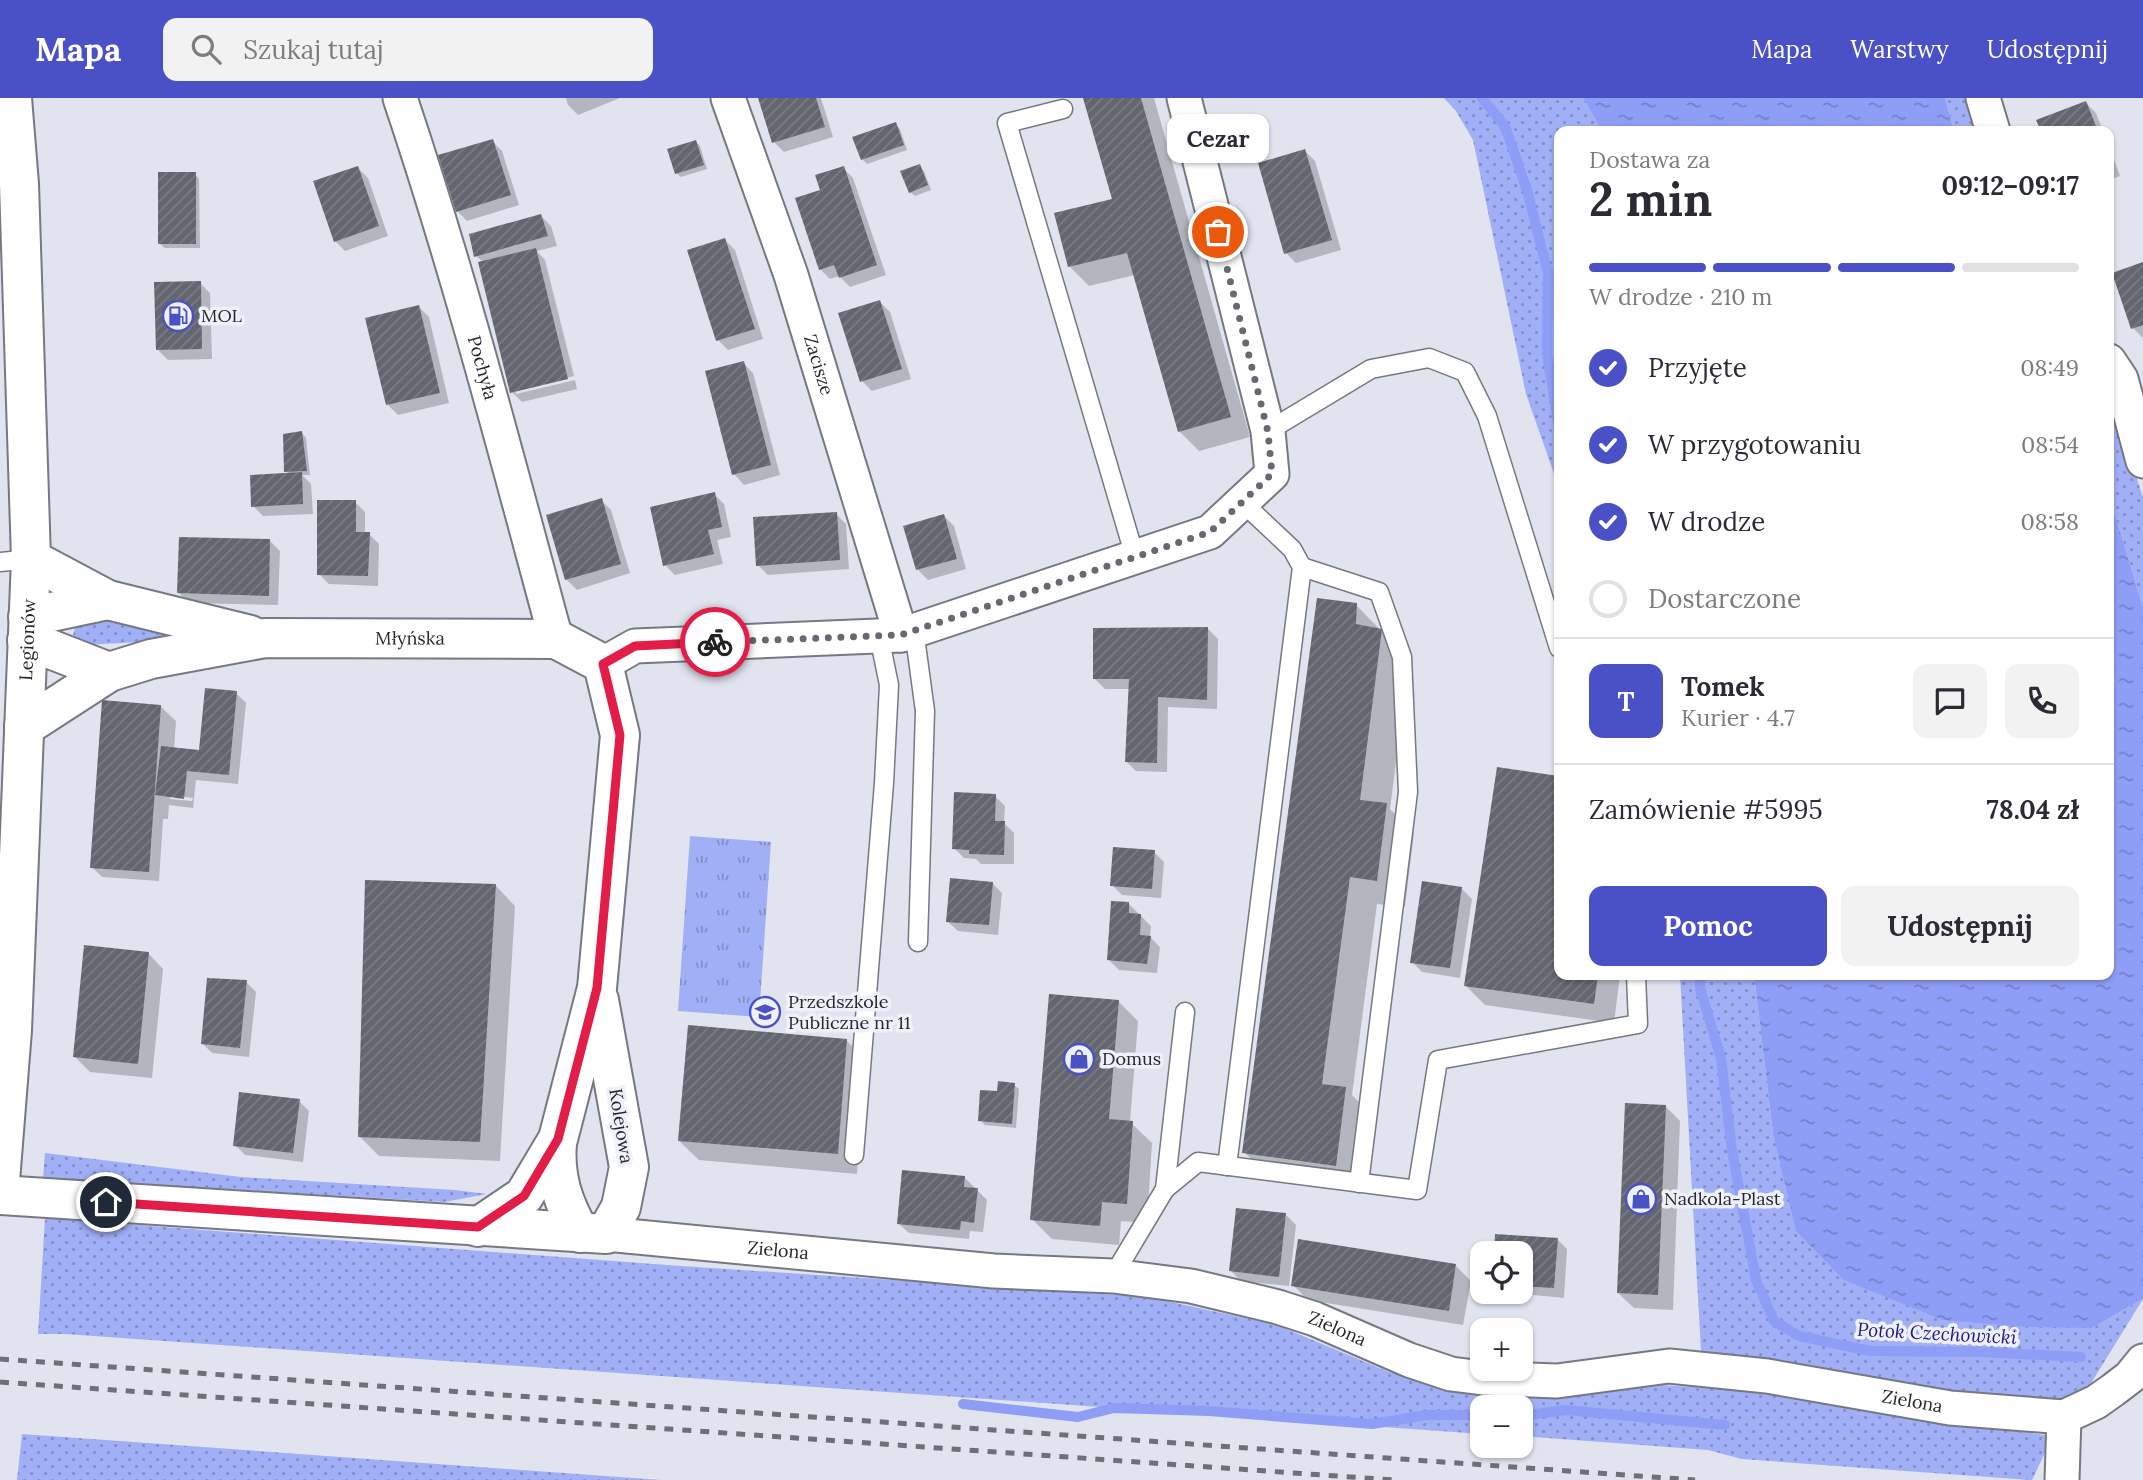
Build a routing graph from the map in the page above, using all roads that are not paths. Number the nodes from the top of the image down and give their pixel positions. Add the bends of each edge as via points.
1 (12, 98) edge
2 (400, 98) edge
3 (728, 98) edge
4 (1184, 98) edge
5 (1983, 98) edge
6 (1063, 109) dead end
7 (1991, 126) edge
8 (2114, 368) edge
9 (1268, 432) junction
10 (2143, 461) edge
11 (1242, 502) junction
12 (1135, 556) junction
13 (15, 561) edge
14 (1302, 566) junction
15 (108, 600) junction
16 (28, 629) junction
17 (1554, 632) edge
18 (898, 634) junction
19 (265, 638) junction
20 (556, 639) junction
21 (603, 664) junction
22 (109, 671) junction
23 (24, 727) junction
24 (8, 895) edge
25 (918, 942) dead end
26 (1636, 980) edge
27 (597, 988) junction
28 (1185, 1012) dead end
29 (557, 1142) junction
30 (853, 1155) dead end
31 (1227, 1166) junction
32 (0, 1181) edge
33 (1359, 1183) junction
34 (1165, 1189) junction
35 (0, 1195) edge
36 (478, 1227) junction
37 (593, 1234) junction
38 (1113, 1276) junction
39 (2143, 1361) edge
40 (2064, 1416) junction
41 (2062, 1480) edge

1 - 13 street, Legionów via 19,184
2 - 20 street, Pochyła via 428,181
3 - 18 street, Zacisze via 791,275
4 - 9 street
5 - 7 street
6 - 12 lane via 1007,123
8 - 10 street via 2121,379
9 - 11 street via 1272,474
9 - 17 lane via 1371,369 1429,358 1465,372 1487,416
11 - 12 street via 1210,532
11 - 14 lane via 1292,549
12 - 18 street
13 - 15 street, Młyńska
13 - 16 street, Legionów
14 - 31 lane
14 - 33 lane via 1379,592 1402,657 1408,792
15 - 16 street, Młyńska
15 - 19 street, Młyńska
16 - 22 street
16 - 23 street, Legionów
18 - 21 street via 635,646
18 - 25 lane via 925,711
18 - 30 lane via 889,685
19 - 20 street, Młyńska
19 - 22 street, Młyńska
20 - 21 street
21 - 27 street, Kolejowa via 620,735
22 - 23 street, Młyńska
23 - 24 street, Legionów
24 - 32 street, Legionów via 12,1030
26 - 33 lane via 1639,1024 1438,1060 1416,1190
27 - 29 street, Kolejowa
27 - 37 street, Kolejowa via 629,1167 621,1206
28 - 34 lane
29 - 36 street, Kolejowa via 524,1196
29 - 37 street, Kolejowa via 558,1185 567,1211
31 - 33 lane
31 - 34 lane via 1198,1162
34 - 38 lane
35 - 36 street
36 - 37 street
37 - 38 street, Zielona via 994,1271
38 - 40 street, Zielona via 1191,1286 1278,1307 1451,1374 1557,1381 1669,1366 1767,1376 1950,1408
39 - 40 street via 2113,1391
40 - 41 street

